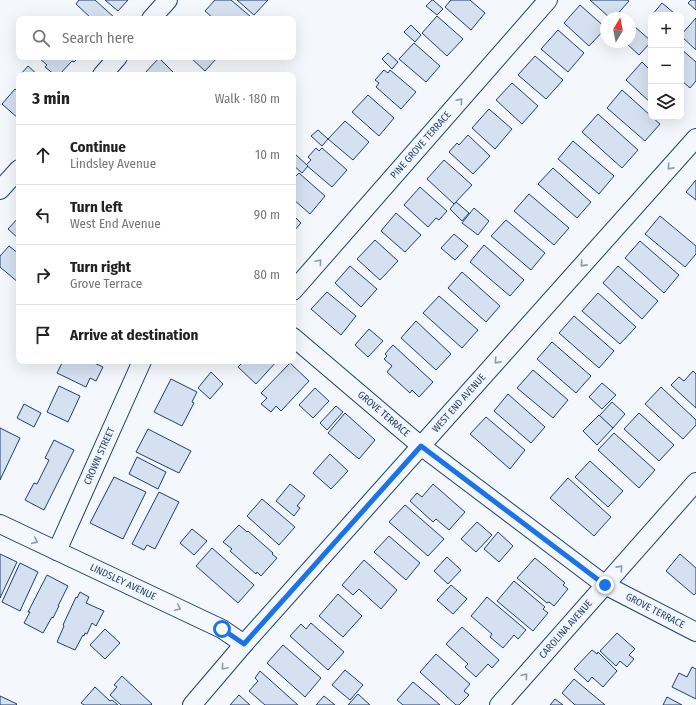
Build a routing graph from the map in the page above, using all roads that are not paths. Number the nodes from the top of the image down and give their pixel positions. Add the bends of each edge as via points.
1 (168, 0) edge
2 (548, 0) edge
3 (154, 16) edge
4 (115, 60) edge
5 (105, 72) edge
6 (696, 138) edge
7 (16, 172) edge
8 (0, 190) edge
9 (296, 288) edge
10 (296, 340) edge
11 (141, 364) edge
12 (421, 446) junction
13 (696, 482) edge
14 (0, 524) edge
15 (57, 551) junction
16 (605, 585) junction
17 (696, 632) edge
18 (244, 644) junction
19 (192, 705) edge
20 (499, 705) edge

1 - 3 street
9 -> 2 street, PINE GROVE TERRACE
4 - 5 street
6 -> 12 street, WEST END AVENUE
7 - 8 street
10 - 12 street, GROVE TERRACE
11 - 15 street, CROWN STREET
12 - 16 street, GROVE TERRACE
12 - 18 street, WEST END AVENUE
16 -> 13 street, CAROLINA AVENUE
14 -> 15 street, LINDSLEY AVENUE
15 -> 18 street, LINDSLEY AVENUE via 222,629
16 - 17 street, GROVE TERRACE
20 -> 16 street, CAROLINA AVENUE
18 -> 19 street, WEST END AVENUE

